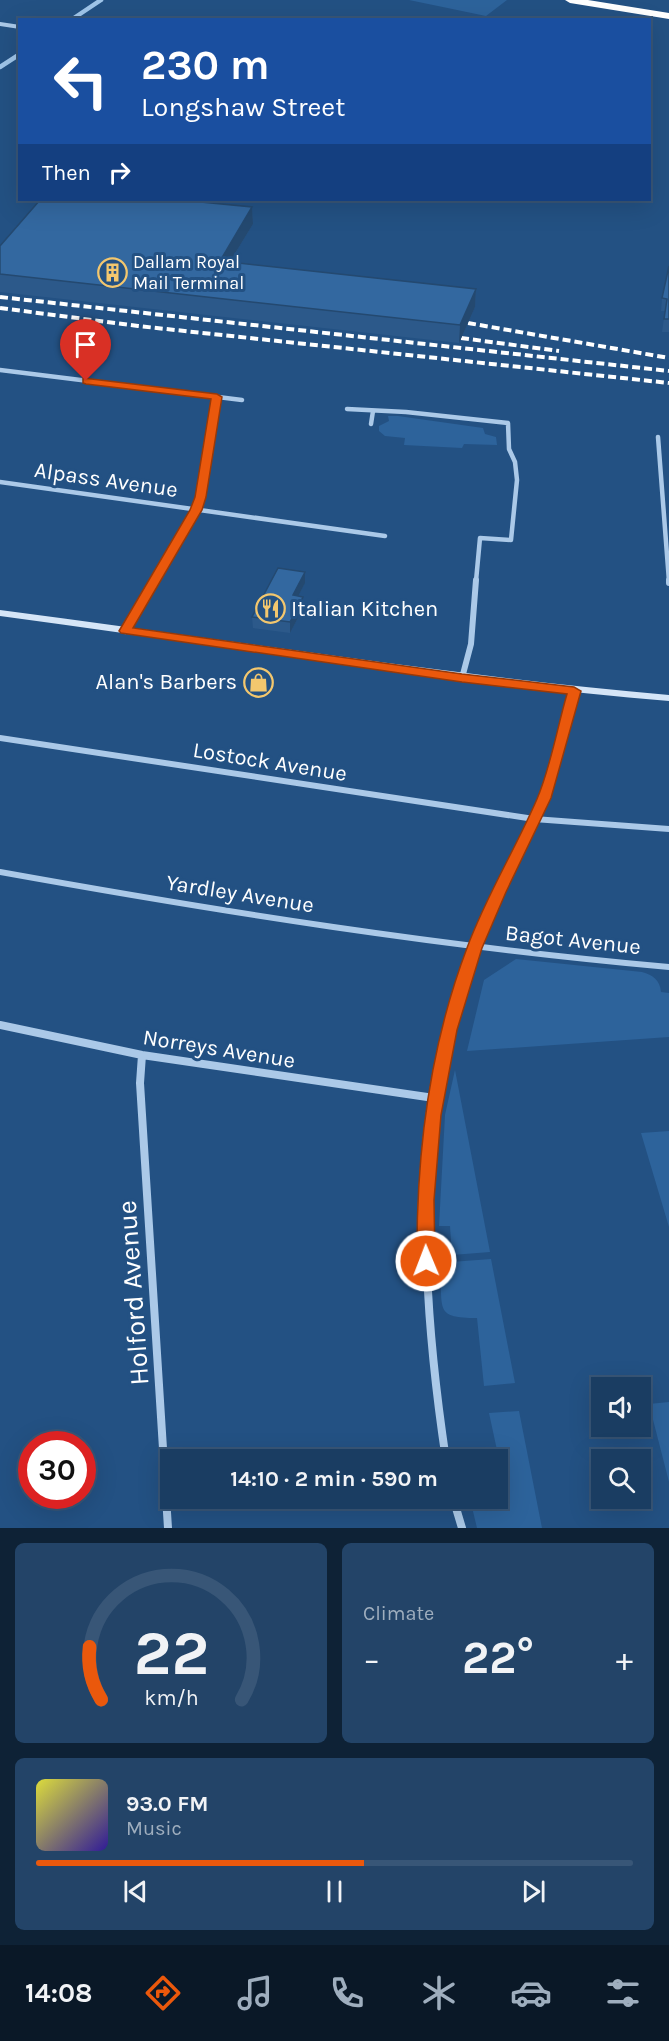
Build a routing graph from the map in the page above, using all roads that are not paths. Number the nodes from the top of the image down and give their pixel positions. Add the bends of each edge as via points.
1 (570, 0) edge
2 (631, 0) edge
3 (669, 6) edge
4 (669, 16) edge
5 (0, 24) edge
6 (18, 27) edge
7 (0, 370) edge
8 (217, 397) junction
9 (242, 400) dead end
10 (347, 409) dead end
11 (373, 411) junction
12 (371, 424) dead end
13 (658, 437) dead end
14 (0, 482) edge
15 (196, 510) junction
16 (385, 536) dead end
17 (667, 552) edge
18 (669, 584) edge
19 (0, 613) edge
20 (125, 631) junction
21 (462, 678) junction
22 (574, 691) junction
23 (669, 698) edge
24 (0, 738) edge
25 (534, 819) junction
26 (669, 829) edge
27 (0, 872) edge
28 (474, 948) junction
29 (669, 967) edge
30 (0, 1025) edge
31 (142, 1055) junction
32 (434, 1098) junction
33 (444, 1449) edge
34 (456, 1509) edge
35 (168, 1528) edge
36 (462, 1528) edge

1 - 4 highway
2 - 3 highway
5 - 6 street
7 - 8 street
8 - 9 street
8 - 15 street
10 - 11 street
11 - 12 street
11 - 21 street via 508,423 509,449 517,480 511,540 480,538 471,644
13 - 17 street
14 - 15 street, Alpass Avenue
15 - 16 street, Alpass Avenue
15 - 20 street
17 - 18 street
19 - 20 street
20 - 21 street
21 - 22 street
22 - 23 street
22 - 25 street via 553,772
24 - 25 street, Lostock Avenue
25 - 26 street, Lostock Avenue
25 - 28 street
27 - 28 street, Yardley Avenue
28 - 29 street, Bagot Avenue
28 - 32 street via 449,1030
30 - 31 street, Norreys Avenue
31 - 32 street, Norreys Avenue
31 - 35 street, Holford Avenue via 140,1083
32 - 33 street via 425,1200 426,1302
34 - 36 street

